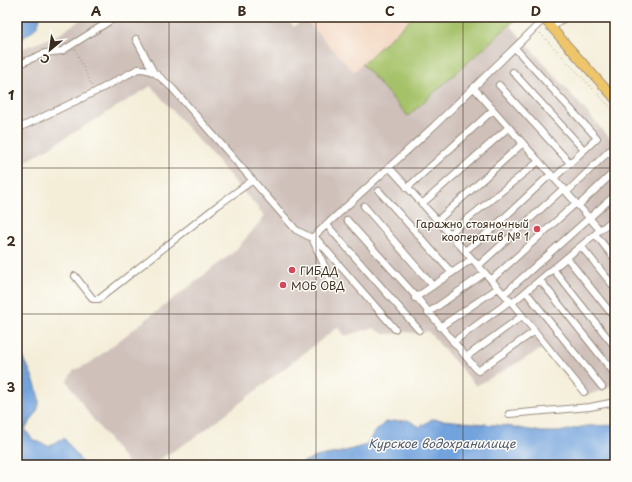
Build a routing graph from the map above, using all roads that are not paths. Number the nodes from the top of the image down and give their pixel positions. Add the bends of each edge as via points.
1 (116, 17) edge
2 (565, 17) edge
3 (543, 18) edge
4 (552, 28) junction
5 (136, 39) dead end
6 (515, 48) junction
7 (17, 65) edge
8 (153, 71) junction
9 (513, 72) dead end
10 (499, 85) dead end
11 (474, 88) junction
12 (615, 99) edge
13 (493, 110) junction
14 (509, 127) junction
15 (17, 129) edge
16 (523, 143) junction
17 (584, 150) junction
18 (615, 157) edge
19 (539, 161) junction
20 (570, 163) junction
21 (389, 167) junction
22 (615, 171) edge
23 (553, 176) junction
24 (252, 180) junction
25 (407, 188) junction
26 (565, 190) junction
27 (379, 192) dead end
28 (615, 195) edge
29 (422, 204) junction
30 (578, 204) junction
31 (364, 206) dead end
32 (590, 218) junction
33 (615, 218) edge
34 (347, 220) dead end
35 (437, 221) junction
36 (608, 223) junction
37 (326, 224) junction
38 (615, 231) edge
39 (598, 232) junction
40 (449, 234) junction
41 (313, 237) junction
42 (581, 246) junction
43 (465, 251) junction
44 (567, 258) junction
45 (472, 259) junction
46 (615, 259) edge
47 (478, 266) junction
48 (553, 269) junction
49 (452, 273) junction
50 (485, 273) junction
51 (75, 276) dead end
52 (491, 280) junction
53 (540, 280) junction
54 (331, 281) dead end
55 (433, 286) junction
56 (498, 288) junction
57 (615, 288) edge
58 (526, 292) junction
59 (504, 294) junction
60 (415, 298) junction
61 (511, 302) junction
62 (428, 313) junction
63 (522, 316) junction
64 (615, 318) edge
65 (440, 327) junction
66 (395, 329) dead end
67 (420, 330) dead end
68 (535, 332) junction
69 (453, 342) junction
70 (615, 347) edge
71 (466, 358) junction
72 (615, 374) edge
73 (602, 387) dead end
74 (584, 392) dead end
75 (615, 402) edge
76 (509, 414) dead end

1 - 7 street via 62,51 45,53
2 - 4 street
3 - 4 main road
3 - 6 street
4 - 12 main road
5 - 8 street
6 - 11 street
6 - 17 street via 597,138
8 - 15 street via 138,69
8 - 24 street
9 - 17 street
10 - 20 street
11 - 13 street
11 - 21 street
13 - 14 street
13 - 25 street
14 - 16 street
14 - 29 street
16 - 19 street
16 - 35 street
17 - 20 street
18 - 26 street via 609,151
19 - 23 street
19 - 40 street
20 - 23 street
21 - 25 street
21 - 37 street
22 - 30 street
23 - 26 street
23 - 43 street
24 - 41 street via 296,230
24 - 51 street via 97,300 93,299
25 - 29 street
26 - 30 street
26 - 47 street
27 - 49 street
28 - 32 street
29 - 35 street
30 - 32 street
30 - 52 street
31 - 55 street
32 - 39 street
32 - 59 street
33 - 36 street
34 - 60 street
35 - 40 street
36 - 38 street
36 - 39 street
37 - 41 street
37 - 67 street
39 - 42 street
39 - 46 street
40 - 43 street
41 - 54 street
41 - 66 street
42 - 44 street
42 - 57 street
43 - 45 street
44 - 48 street
44 - 64 street
45 - 47 street
45 - 49 street
47 - 50 street
48 - 53 street
48 - 70 street
49 - 55 street
50 - 52 street
50 - 62 street
52 - 56 street
53 - 58 street
53 - 72 street
55 - 60 street
56 - 59 street
56 - 65 street
58 - 61 street
58 - 73 street
59 - 61 street
60 - 62 street
61 - 63 street
61 - 69 street
62 - 65 street
63 - 68 street
63 - 71 street
65 - 69 street
68 - 71 street via 478,371
68 - 74 street
69 - 71 street
75 - 76 street via 590,407

